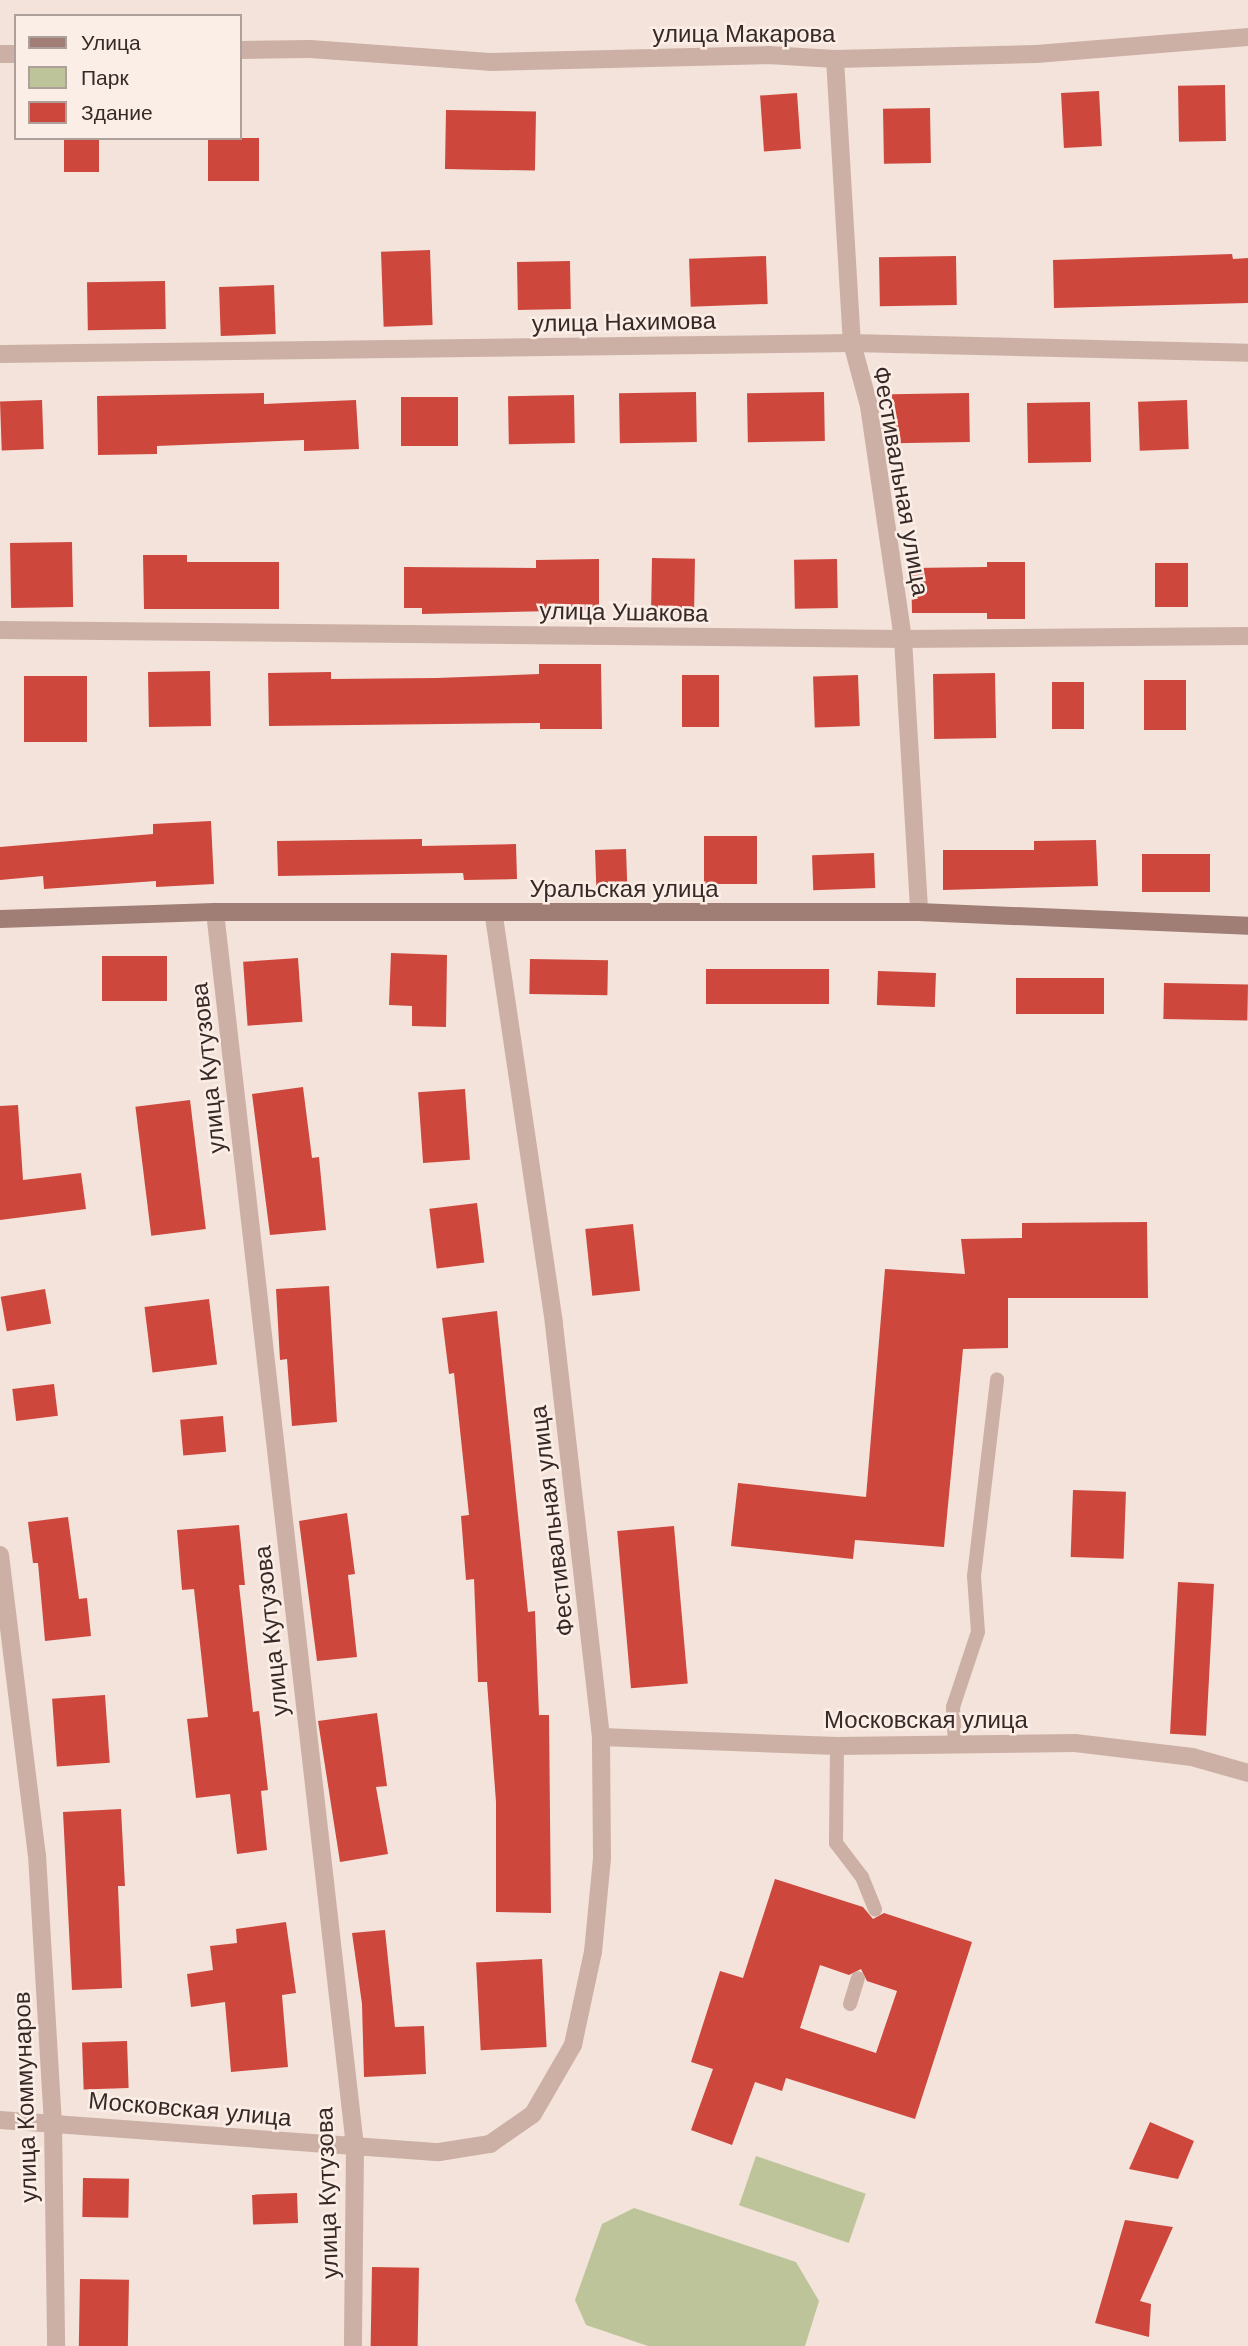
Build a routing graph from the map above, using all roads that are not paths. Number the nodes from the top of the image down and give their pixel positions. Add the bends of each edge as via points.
1 (1248, 37) edge
2 (242, 50) edge
3 (835, 59) junction
4 (852, 344) junction
5 (1248, 352) edge
6 (0, 354) edge
7 (0, 631) edge
8 (1248, 636) edge
9 (903, 639) junction
10 (215, 912) junction
11 (919, 912) junction
12 (494, 915) junction
13 (0, 919) edge
14 (1248, 926) edge
15 (997, 1379) dead end
16 (0, 1555) edge
17 (601, 1737) junction
18 (955, 1745) junction
19 (837, 1746) junction
20 (1248, 1773) edge
21 (875, 1910) dead end
22 (858, 1978) dead end
23 (850, 2004) dead end
24 (533, 2114) joint
25 (0, 2120) edge
26 (53, 2122) junction
27 (355, 2147) junction
28 (56, 2346) edge
29 (354, 2346) edge

1 - 3 street, улица Макарова via 1037,54
2 - 3 street, улица Макарова via 310,48 490,62 768,55
3 - 4 street, Фестивальная улица
4 - 5 street, улица Нахимова
4 - 6 street, улица Нахимова
4 - 9 street, Фестивальная улица via 869,406
7 - 9 street, улица Ушакова
8 - 9 street, улица Ушакова
9 - 11 street, Фестивальная улица
10 - 12 street, Уральская улица
10 - 13 street, Уральская улица
10 - 27 street, улица Кутузова
11 - 12 street, Уральская улица
11 - 14 street, Уральская улица
12 - 17 street, Фестивальная улица via 554,1323
15 - 18 lane via 974,1576 978,1632 953,1707
16 - 26 street, улица Коммунаров via 37,1856
17 - 19 street, Московская улица
17 - 24 street, Фестивальная улица via 602,1858 593,1952 573,2045
18 - 19 street, Московская улица
18 - 20 street, Московская улица via 1075,1743 1192,1757
19 - 21 lane via 836,1843 862,1877
22 - 23 lane
24 - 27 street, Московская улица via 490,2144 439,2152
25 - 26 street, Московская улица
26 - 27 street, Московская улица
26 - 28 street, улица Коммунаров
27 - 29 street, улица Кутузова

